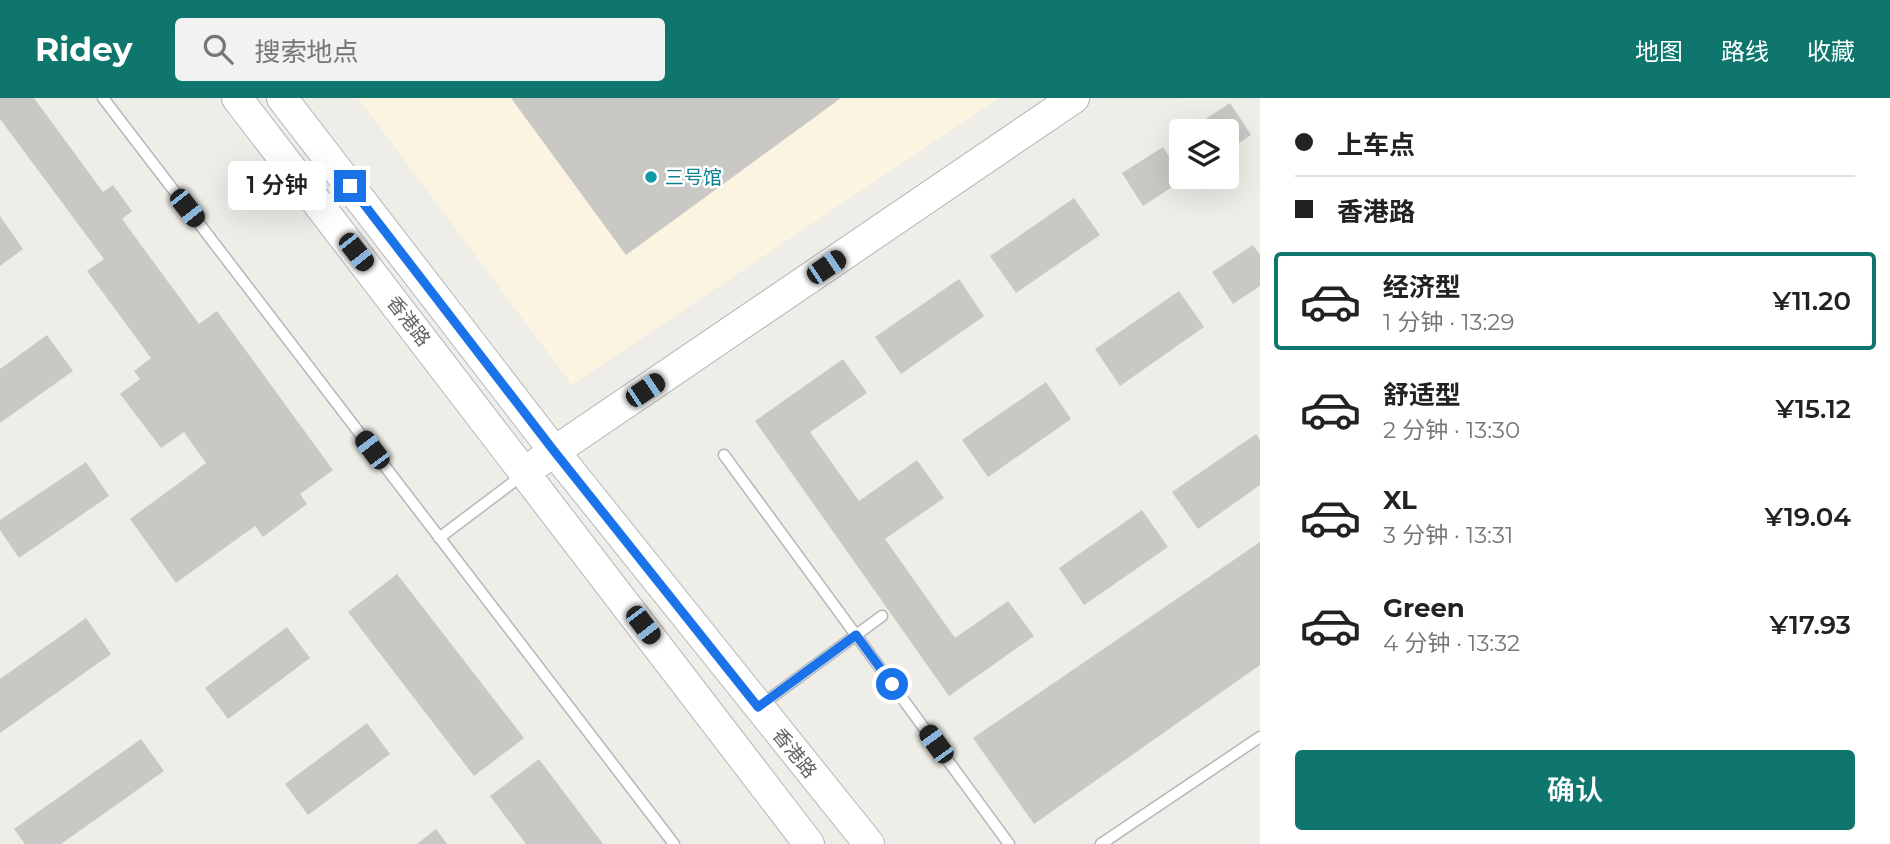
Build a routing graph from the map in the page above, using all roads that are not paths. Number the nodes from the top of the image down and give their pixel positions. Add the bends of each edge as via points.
1 (103, 98) edge
2 (237, 98) edge
3 (282, 98) edge
4 (1074, 98) edge
5 (554, 451) junction
6 (724, 455) dead end
7 (526, 472) junction
8 (439, 538) junction
9 (882, 617) dead end
10 (856, 635) junction
11 (758, 707) junction
12 (1260, 737) edge
13 (674, 844) edge
14 (809, 844) edge
15 (869, 844) edge
16 (1009, 844) edge
17 (1101, 844) edge

1 - 8 lane
2 - 7 main road, 香港路
3 - 5 main road, 香港路
4 - 5 main road
5 - 7 main road
5 - 11 main road, 香港路
6 - 10 lane
7 - 8 lane
7 - 14 main road, 香港路
8 - 13 lane
9 - 10 lane
10 - 11 lane
10 - 16 lane
11 - 15 main road, 香港路
12 - 17 lane

